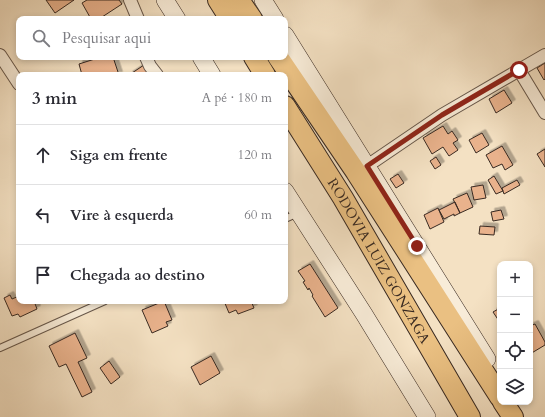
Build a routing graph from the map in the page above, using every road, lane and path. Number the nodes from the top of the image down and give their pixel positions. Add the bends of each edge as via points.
1 (130, 0) edge
2 (165, 0) edge
3 (218, 0) edge
4 (239, 0) edge
5 (263, 0) edge
6 (137, 16) edge
7 (175, 16) edge
8 (228, 16) edge
9 (250, 16) edge
10 (273, 16) edge
11 (288, 40) edge
12 (0, 55) edge
13 (545, 55) edge
14 (147, 60) edge
15 (203, 60) edge
16 (256, 60) edge
17 (280, 60) edge
18 (519, 70) junction
19 (154, 72) edge
20 (210, 72) edge
21 (264, 72) edge
22 (16, 79) edge
23 (288, 111) edge
24 (545, 113) edge
25 (367, 166) junction
26 (288, 202) edge
27 (292, 216) edge
28 (98, 304) edge
29 (0, 348) edge
30 (497, 374) edge
31 (497, 392) edge
32 (505, 405) edge
33 (516, 405) edge
34 (427, 417) edge
35 (470, 417) edge
36 (513, 417) edge
37 (524, 417) edge

1 - 6 street
2 - 7 main road
3 - 8 highway
4 - 9 highway
5 - 10 main road
11 - 25 main road
12 - 22 street
13 - 18 street
14 - 19 street
15 - 20 main road
16 - 21 highway
17 - 31 highway, RODOVIA LUIZ GONZAGA via 356,172
18 - 24 street
18 - 25 street via 442,115
23 - 35 highway, RODOVIA LUIZ GONZAGA via 343,198
25 - 30 main road
26 - 27 main road
27 - 34 main road
28 - 29 lane
32 - 36 highway
33 - 37 main road

